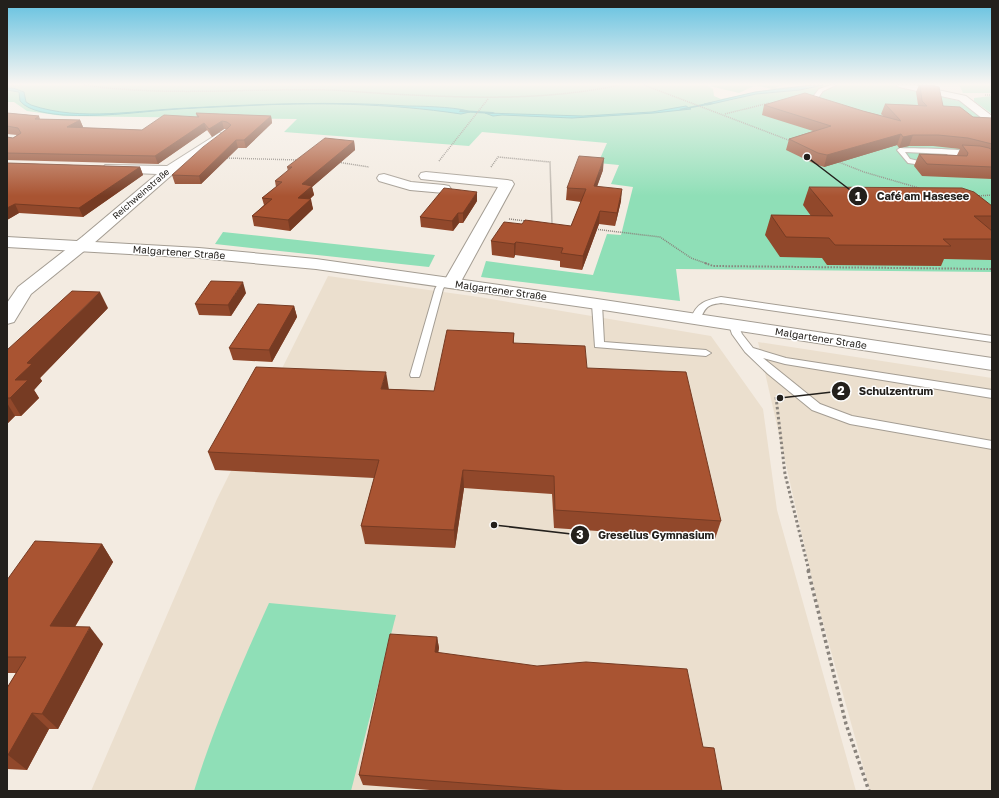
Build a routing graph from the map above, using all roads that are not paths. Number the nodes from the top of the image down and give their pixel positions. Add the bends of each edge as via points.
1 (225, 133) edge
2 (948, 152) junction
3 (992, 162) edge
4 (933, 164) edge
5 (948, 165) edge
6 (99, 168) edge
7 (169, 170) junction
8 (380, 173) road end
9 (426, 176) road end
10 (500, 195) junction
11 (7, 242) edge
12 (80, 246) junction
13 (447, 282) junction
14 (12, 301) edge
15 (597, 304) junction
16 (7, 318) edge
17 (696, 319) junction
18 (734, 325) junction
19 (992, 339) edge
20 (749, 350) junction
21 (706, 353) dead end
22 (992, 364) edge
23 (416, 375) dead end
24 (992, 394) edge
25 (992, 445) edge

1 - 7 street, Reichweinstraße
2 - 3 lane via 982,155
2 - 4 lane via 900,150 908,161
2 - 5 lane via 959,165
6 - 7 street
7 - 12 street, Reichweinstraße
8 - 10 street via 410,186
9 - 10 street via 507,184
10 - 13 street
11 - 12 street, Malgartener Straße
12 - 13 street, Malgartener Straße via 199,253 316,264
12 - 14 street, Reichweinstraße
13 - 15 street, Malgartener Straße
13 - 23 lane via 439,289
14 - 16 street, Reichweinstraße
15 - 17 street, Malgartener Straße
15 - 21 lane via 599,345
17 - 18 street, Malgartener Straße
17 - 19 lane via 698,310 707,302 721,300
18 - 20 lane via 737,334
18 - 22 street, Malgartener Straße
20 - 24 lane via 785,361
20 - 25 lane via 816,407 838,417

